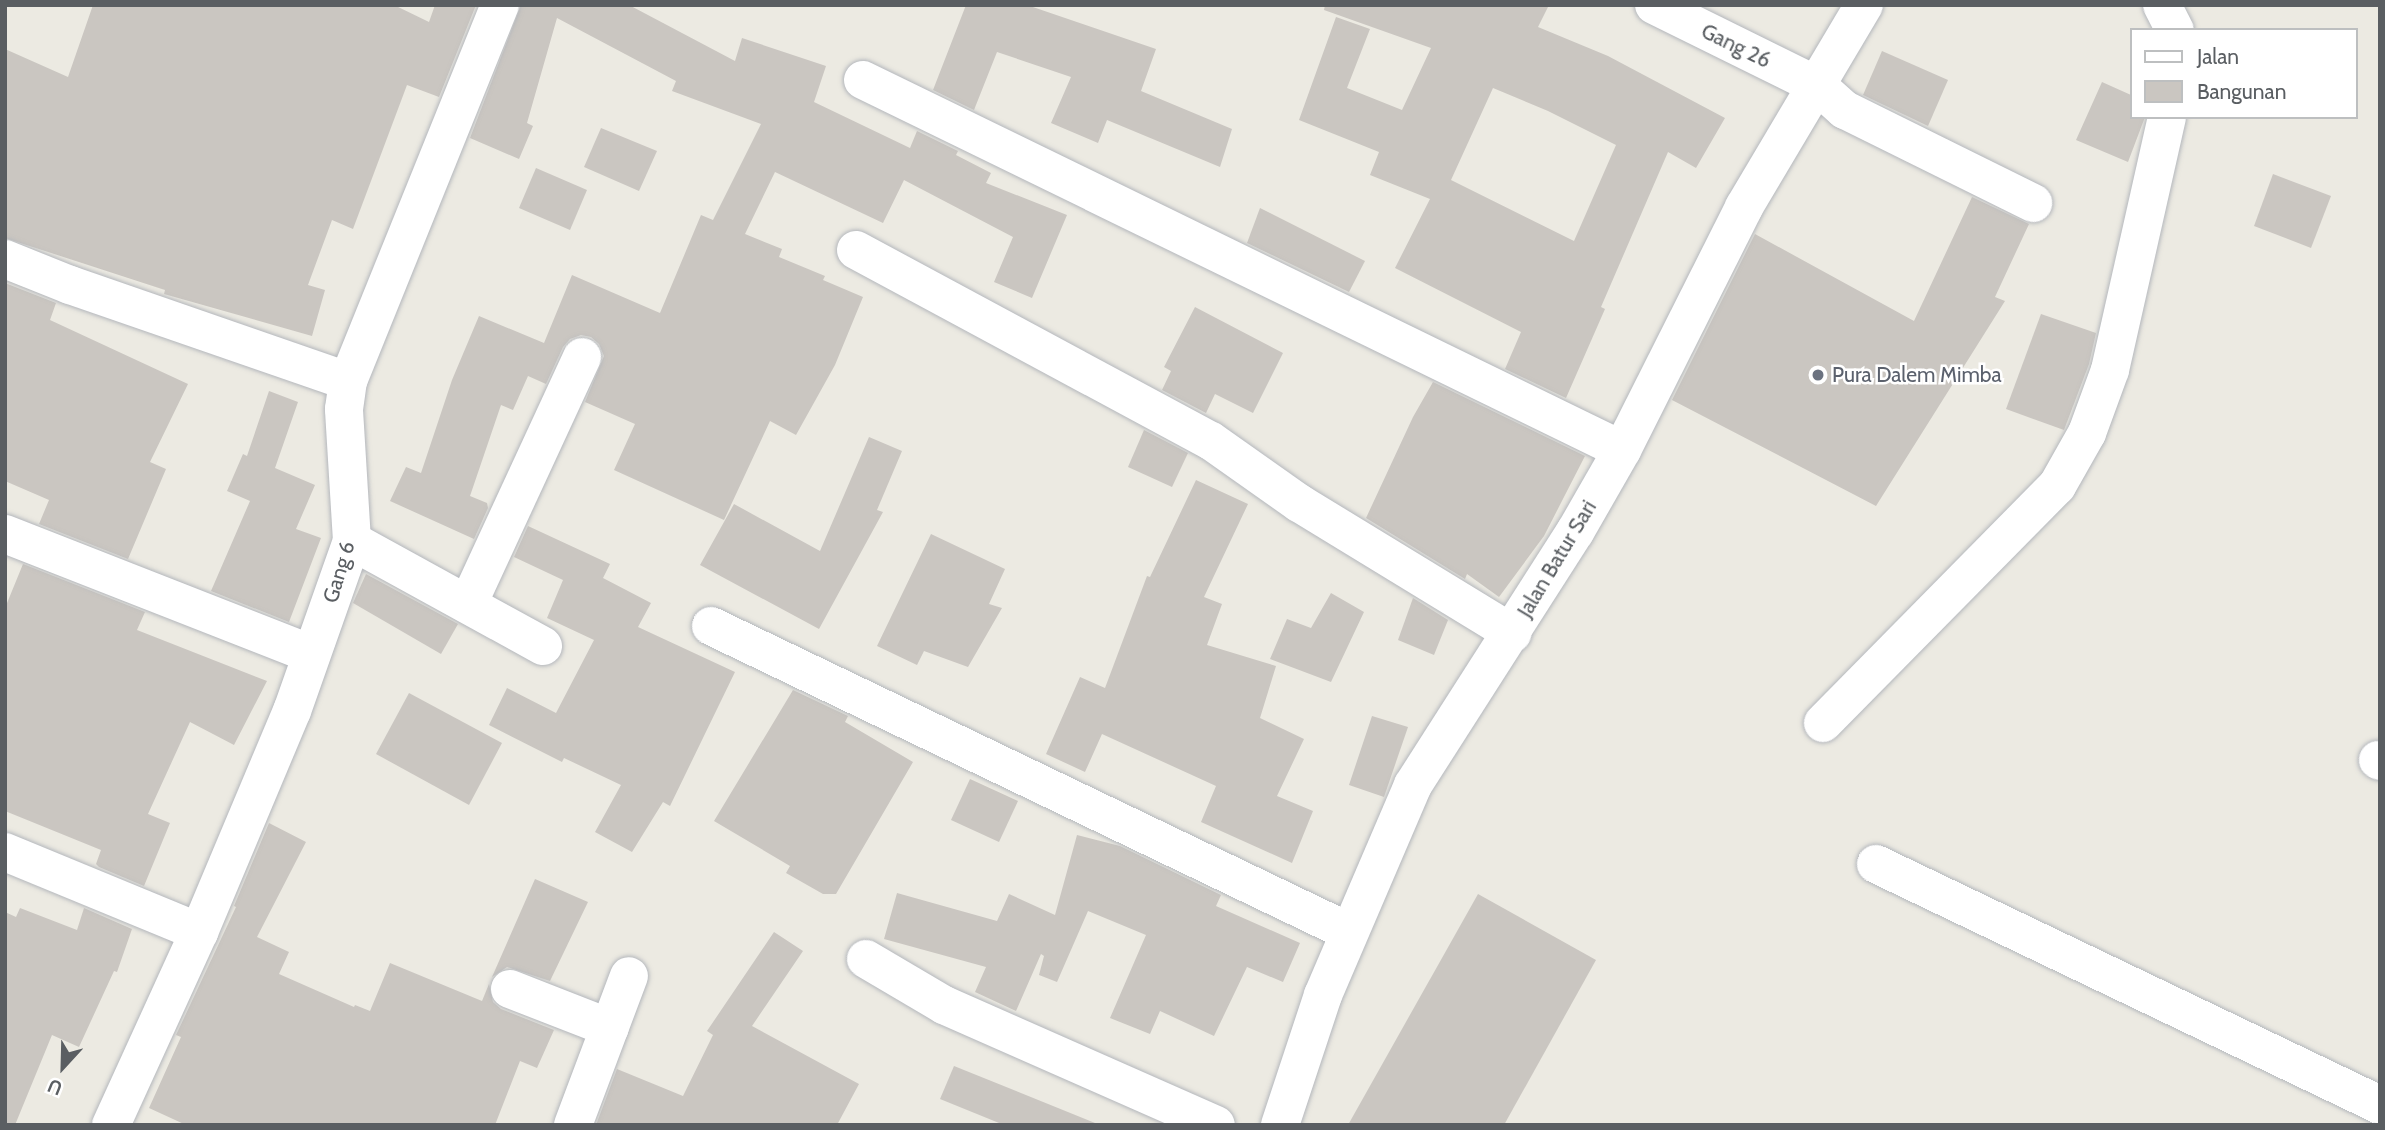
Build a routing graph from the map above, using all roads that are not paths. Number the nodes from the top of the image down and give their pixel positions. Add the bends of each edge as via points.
1 (500, 5) edge
2 (1654, 5) edge
3 (1864, 5) edge
4 (2162, 5) edge
5 (2174, 28) edge
6 (863, 80) dead end
7 (1818, 86) junction
8 (2167, 119) edge
9 (2034, 203) dead end
10 (856, 250) dead end
11 (5, 259) edge
12 (582, 357) dead end
13 (348, 381) junction
14 (1622, 450) junction
15 (5, 534) edge
16 (352, 541) junction
17 (468, 604) junction
18 (710, 626) dead end
19 (1512, 634) junction
20 (543, 646) dead end
21 (311, 654) junction
22 (1823, 723) dead end
23 (5, 852) edge
24 (1876, 864) dead end
25 (199, 932) junction
26 (1349, 932) junction
27 (866, 959) dead end
28 (629, 976) dead end
29 (510, 989) dead end
30 (610, 1028) junction
31 (2380, 1105) edge
32 (111, 1125) edge
33 (573, 1125) edge
34 (1216, 1125) edge
35 (1280, 1125) edge

1 - 13 street, Gang 6
2 - 7 street, Gang 26
3 - 7 street, Jalan Batur Sari
4 - 5 street
6 - 14 street
7 - 9 street, Gang 26 via 1845,110
7 - 14 street, Jalan Batur Sari via 1744,207
8 - 22 street via 2110,370 2081,443 2057,486
10 - 19 street via 1211,441 1299,503
11 - 13 street
12 - 17 street
13 - 16 street, Gang 6 via 344,409
14 - 19 street, Jalan Batur Sari
15 - 21 street
16 - 17 street
16 - 21 street, Gang 6
17 - 20 street
18 - 26 street
19 - 26 street, Jalan Batur Sari via 1413,785
21 - 25 street, Gang 6 via 292,711
23 - 25 street
24 - 31 street
25 - 32 street, Gang 6
26 - 35 street, Jalan Batur Sari
27 - 34 street via 944,1005
28 - 30 street
29 - 30 street
30 - 33 street

